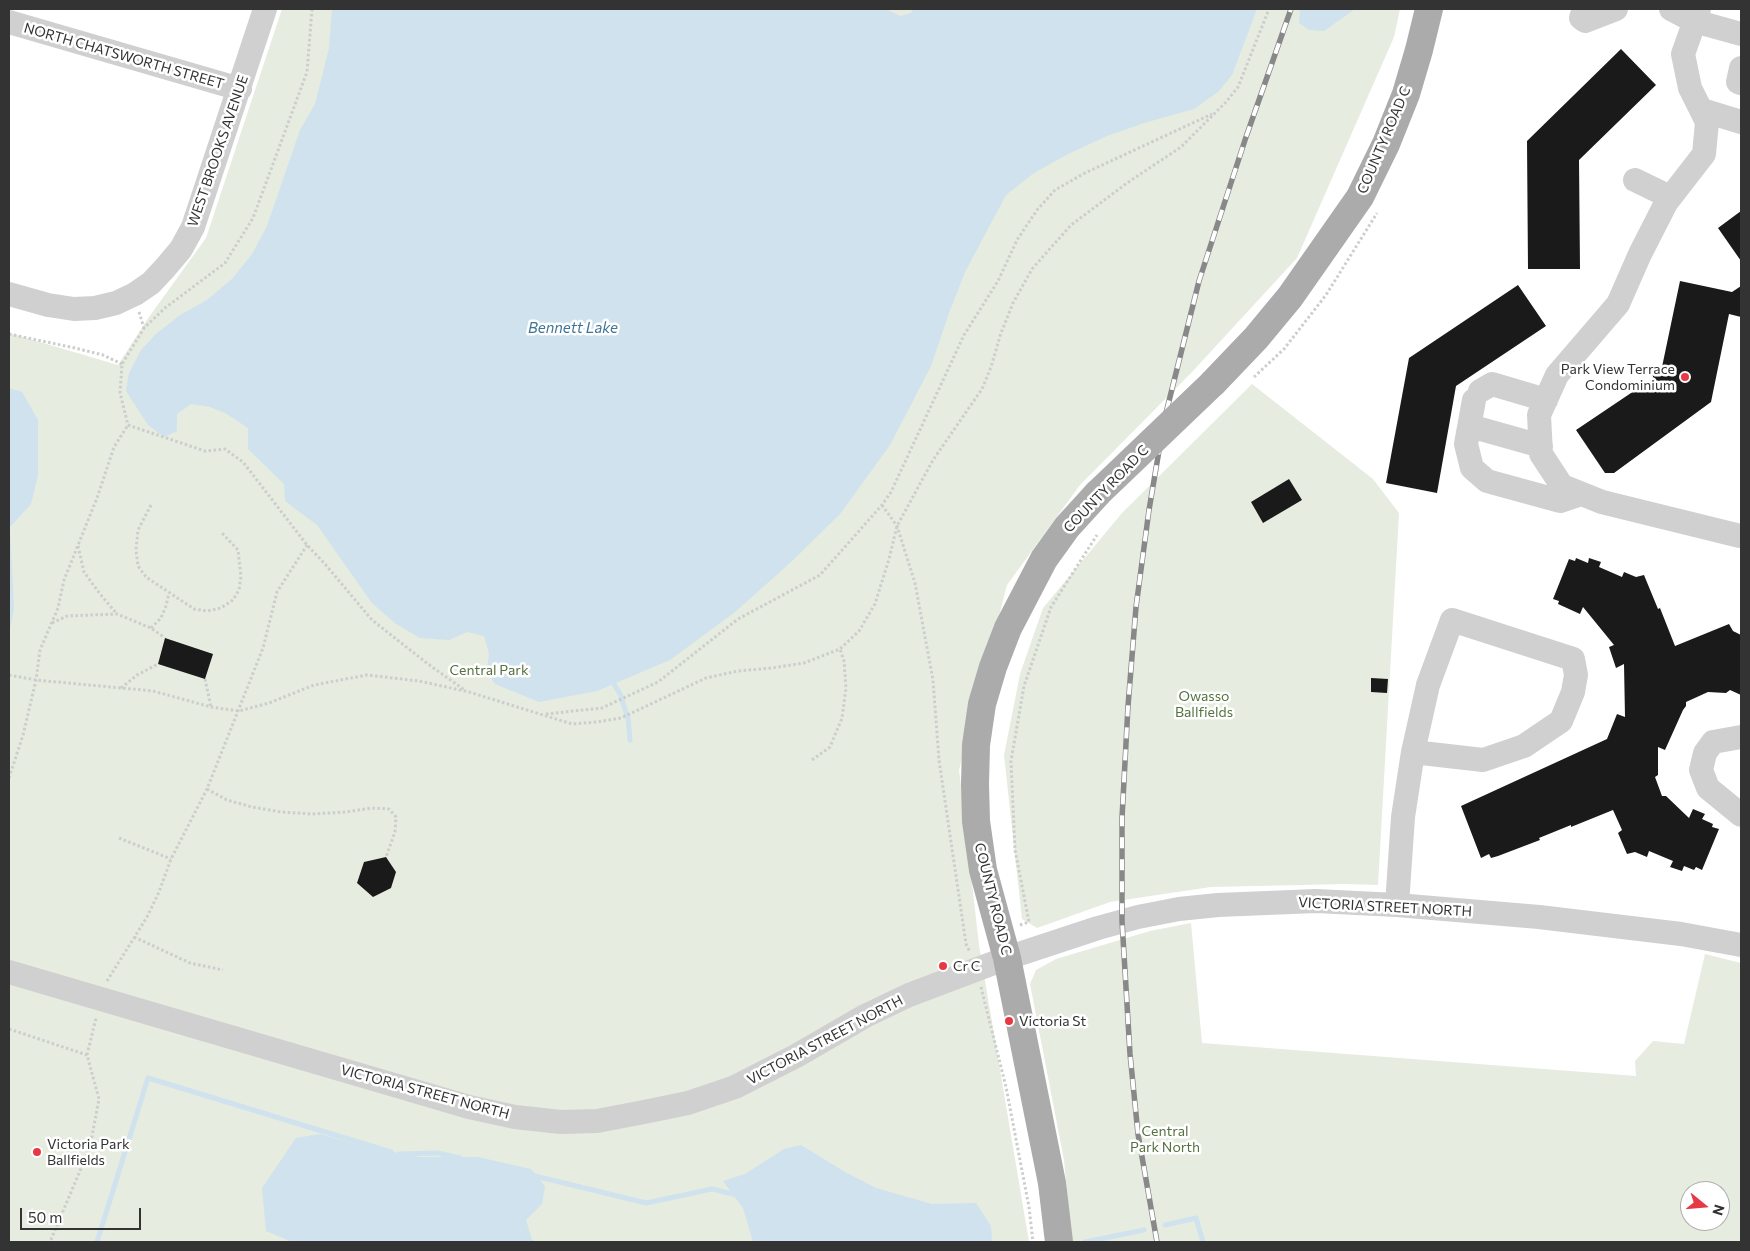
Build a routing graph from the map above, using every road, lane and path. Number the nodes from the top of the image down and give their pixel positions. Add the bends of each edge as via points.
1 (266, 9) edge
2 (312, 9) edge
3 (1269, 9) edge
4 (1429, 9) edge
5 (1584, 9) edge
6 (1616, 9) edge
7 (1672, 9) edge
8 (1696, 15) edge
9 (9, 22) edge
10 (1741, 34) edge
11 (1741, 68) edge
12 (1741, 83) edge
13 (240, 89) junction
14 (1702, 110) junction
15 (1214, 113) junction
16 (1741, 122) edge
17 (1635, 180) dead end
18 (1670, 198) junction
19 (9, 294) edge
20 (138, 306) dead end
21 (144, 328) junction
22 (9, 334) edge
23 (122, 364) junction
24 (1546, 400) junction
25 (128, 425) junction
26 (1470, 426) junction
27 (1541, 446) junction
28 (1581, 494) junction
29 (152, 505) dead end
30 (221, 532) dead end
31 (1097, 535) dead end
32 (1740, 536) dead end
33 (307, 545) junction
34 (78, 546) junction
35 (169, 592) junction
36 (117, 614) junction
37 (51, 624) junction
38 (151, 628) junction
39 (165, 638) dead end
40 (840, 648) junction
41 (158, 664) dead end
42 (9, 675) edge
43 (205, 679) dead end
44 (36, 680) junction
45 (121, 688) junction
46 (469, 692) junction
47 (211, 707) junction
48 (239, 711) junction
49 (543, 714) junction
50 (1741, 737) edge
51 (1414, 752) junction
52 (812, 760) dead end
53 (9, 778) edge
54 (207, 789) junction
55 (1741, 815) edge
56 (119, 838) dead end
57 (386, 857) dead end
58 (171, 859) junction
59 (1397, 905) junction
60 (1029, 922) dead end
61 (134, 937) junction
62 (1741, 945) edge
63 (1007, 958) junction
64 (223, 970) dead end
65 (9, 972) edge
66 (106, 983) dead end
67 (98, 1012) dead end
68 (9, 1029) edge
69 (87, 1055) junction
70 (50, 1242) edge
71 (1059, 1242) edge

1 - 13 street, WEST BROOKS AVENUE
2 - 21 path via 307,72 253,218 225,263
3 - 15 path via 1238,87
4 - 63 main road, COUNTY ROAD C, bridge via 1406,94 1360,197 1290,297 1256,338 1067,526 1044,559 1008,628 982,704 975,784 983,870
5 - 6 street via 1581,18 1585,21
7 - 8 street
8 - 10 street
8 - 14 street via 1683,54 1690,88
9 - 13 street, NORTH CHATSWORTH STREET
11 - 12 street via 1738,82
13 - 19 street, WEST BROOKS AVENUE via 193,227 166,268 151,283 116,303 74,310
14 - 16 street
14 - 18 street via 1707,122 1704,154
15 - 40 path via 1181,148 1071,225 1032,269 1013,303 982,389 933,460 896,526 890,559 875,604 859,631
15 - 49 path via 1085,173 1055,190 1037,210 964,335 891,492 820,575 738,619 658,682 602,708
17 - 18 street
18 - 24 street via 1618,304 1557,375
20 - 21 path
21 - 23 path
22 - 23 path via 103,355
23 - 25 path via 120,393
24 - 26 street via 1492,384 1477,395
24 - 27 street via 1539,415
25 - 33 path via 205,451 225,449 243,462
25 - 34 path via 114,447
26 - 27 street
26 - 28 street via 1466,444 1472,468 1487,481 1560,501
27 - 28 street via 1541,454 1562,486
28 - 32 street
29 - 35 path via 138,530 138,566 146,577
30 - 35 path via 238,550 240,560 239,590 233,600 221,608 206,611 194,609
31 - 60 path via 1051,607 1024,686 1011,761 1015,850
33 - 46 path via 372,620
33 - 48 path via 277,592 263,648
34 - 36 path via 84,572
34 - 37 path
35 - 38 path via 161,618
36 - 37 path via 67,616
36 - 38 path
37 - 44 path via 40,650
38 - 39 path
40 - 49 path via 804,663 706,678 621,718 572,724
40 - 52 path via 846,688 842,718 830,747
41 - 45 path
42 - 44 path
43 - 47 path
44 - 45 path
44 - 53 path
45 - 47 path via 153,691
46 - 48 path via 419,681 366,675 314,685
46 - 49 path
47 - 48 path
48 - 54 path
50 - 55 street via 1713,742 1705,753 1701,770 1708,788
51 - 51 street via 1428,684 1452,620 1573,659 1576,676 1573,692 1560,721 1524,746 1483,760
51 - 59 street via 1403,817
54 - 57 path via 252,807 282,812 312,814 389,809 396,817 395,832
54 - 58 path
56 - 58 path
58 - 61 path via 159,892
59 - 62 street, VICTORIA STREET NORTH via 1653,930
59 - 63 street, VICTORIA STREET NORTH via 1316,901 1179,909 1122,921
61 - 64 path via 190,963
61 - 66 path
63 - 65 street, VICTORIA STREET NORTH via 909,995 735,1087 688,1103 597,1121 561,1122 469,1107
63 - 71 main road, COUNTY ROAD C via 1052,1183
67 - 69 path
68 - 69 path
69 - 70 path via 99,1100 90,1147

